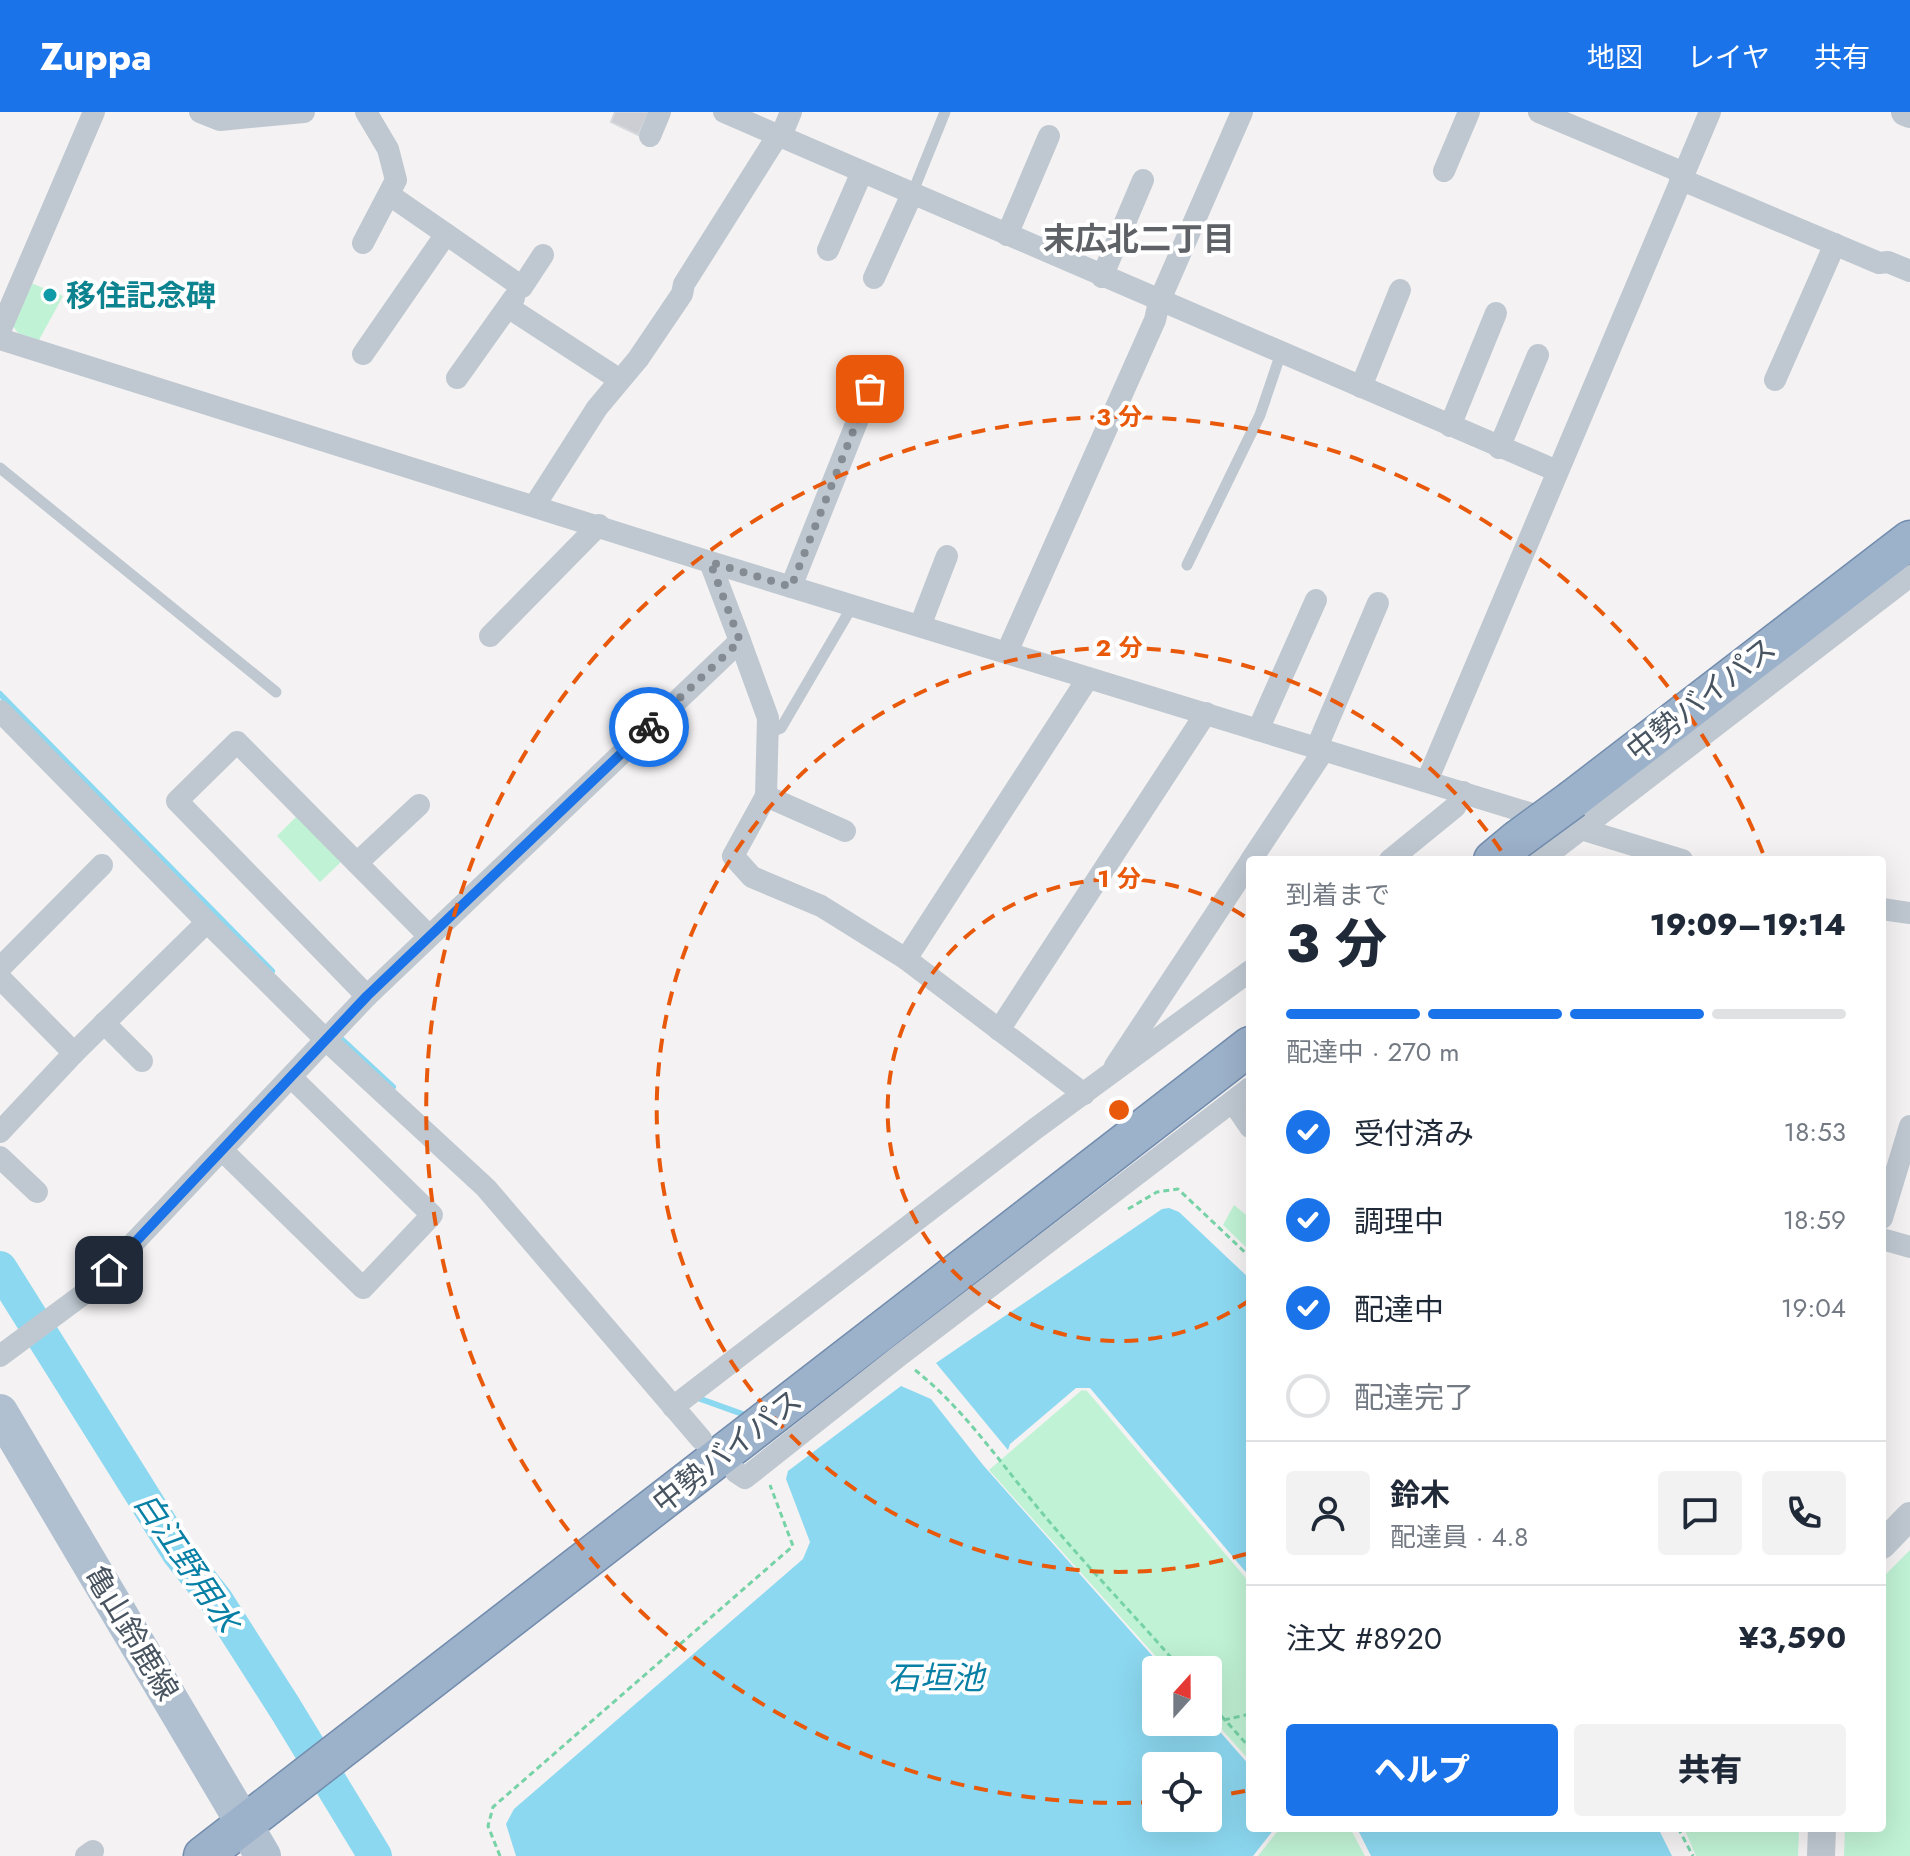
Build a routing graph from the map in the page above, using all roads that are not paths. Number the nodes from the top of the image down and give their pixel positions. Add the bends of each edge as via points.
1 (94, 112) edge
2 (200, 112) edge
3 (304, 112) edge
4 (366, 112) edge
5 (660, 112) edge
6 (724, 112) edge
7 (791, 112) edge
8 (945, 112) edge
9 (1242, 112) edge
10 (1469, 112) edge
11 (1539, 112) edge
12 (1710, 112) edge
13 (779, 135) junction
14 (650, 136) dead end
15 (1049, 136) dead end
16 (1444, 171) dead end
17 (862, 172) junction
18 (1682, 176) junction
19 (1143, 180) dead end
20 (912, 194) junction
21 (391, 196) junction
22 (446, 234) junction
23 (1007, 235) junction
24 (363, 243) dead end
25 (1835, 244) junction
26 (828, 250) dead end
27 (543, 255) dead end
28 (1910, 271) edge
29 (1102, 277) junction
30 (874, 278) dead end
31 (522, 287) junction
32 (1400, 290) dead end
33 (1159, 302) junction
34 (508, 307) junction
35 (1496, 313) dead end
36 (0, 331) edge
37 (0, 339) edge
38 (1281, 353) junction
39 (363, 354) dead end
40 (1538, 355) dead end
41 (457, 378) dead end
42 (620, 380) junction
43 (1775, 380) dead end
44 (1361, 387) junction
45 (870, 389) dead end
46 (1450, 426) junction
47 (1499, 448) junction
48 (0, 468) edge
49 (1557, 471) junction
50 (535, 505) junction
51 (599, 525) junction
52 (1910, 540) edge
53 (947, 556) dead end
54 (710, 562) junction
55 (1187, 565) dead end
56 (1910, 576) edge
57 (791, 587) junction
58 (1316, 600) dead end
59 (1378, 603) dead end
60 (853, 605) junction
61 (920, 626) junction
62 (490, 636) dead end
63 (740, 641) junction
64 (1007, 652) junction
65 (1088, 678) junction
66 (276, 692) dead end
67 (0, 711) edge
68 (1206, 713) junction
69 (1258, 730) junction
70 (767, 734) junction
71 (1320, 749) junction
72 (1427, 781) junction
73 (1463, 792) junction
74 (766, 796) junction
75 (419, 805) dead end
76 (1577, 814) junction
77 (845, 831) dead end
78 (1517, 853) edge
79 (1641, 855) edge
80 (1254, 856) edge
81 (1395, 856) edge
82 (357, 863) junction
83 (102, 865) dead end
84 (1246, 869) edge
85 (1886, 910) edge
86 (1910, 913) edge
87 (207, 922) junction
88 (428, 935) junction
89 (906, 959) junction
90 (1246, 974) edge
91 (2, 982) edge
92 (367, 996) junction
93 (104, 1023) junction
94 (999, 1030) junction
95 (333, 1034) junction
96 (1246, 1049) edge
97 (74, 1053) junction
98 (142, 1061) dead end
99 (1108, 1077) junction
100 (292, 1078) junction
101 (1084, 1094) junction
102 (1241, 1095) edge
103 (1910, 1126) edge
104 (0, 1132) edge
105 (223, 1151) junction
106 (0, 1157) edge
107 (37, 1192) dead end
108 (1886, 1205) edge
109 (1886, 1240) edge
110 (1910, 1247) edge
111 (0, 1356) edge
112 (673, 1407) junction
113 (0, 1412) edge
114 (701, 1439) dead end
115 (736, 1472) dead end
116 (1910, 1516) edge
117 (1886, 1541) edge
118 (1822, 1832) edge
119 (254, 1841) edge
120 (203, 1856) edge
121 (1821, 1856) edge

1 - 36 street
2 - 3 street via 220,120
4 - 21 street via 388,149 396,180
5 - 14 street
6 - 13 street
7 - 13 street
8 - 20 lane
9 - 33 street
10 - 16 street
11 - 18 street
12 - 18 street
13 - 17 street
13 - 42 street via 682,294
15 - 23 street
17 - 20 street
17 - 26 street
18 - 25 street
18 - 49 street
19 - 29 street
20 - 23 street
20 - 30 street
21 - 22 street
21 - 24 street
22 - 31 street
22 - 39 street
23 - 29 street
25 - 28 street
25 - 43 street
27 - 31 street
29 - 33 street
31 - 34 street
32 - 44 street
33 - 38 street
33 - 64 street
34 - 41 street
34 - 42 street
35 - 46 street
37 - 50 street
38 - 44 street
38 - 55 lane via 1260,415
40 - 47 street
42 - 50 street
44 - 46 street
45 - 57 street
46 - 47 street
47 - 49 street
48 - 66 lane
49 - 72 street
50 - 51 street
51 - 54 street
51 - 62 street
52 - 76 highway, 中勢バイパス
53 - 61 street
54 - 57 street
54 - 63 street
56 - 76 street
57 - 60 street
58 - 69 street
59 - 71 street
60 - 61 street
60 - 70 lane via 781,728
61 - 64 street
63 - 70 street via 768,718
63 - 88 street
64 - 65 street
65 - 68 street
65 - 89 street
67 - 87 street
68 - 69 street
68 - 94 street
69 - 71 street
70 - 74 street
71 - 72 street
71 - 80 street
72 - 73 street
73 - 76 street
73 - 81 street via 1455,807
74 - 77 street
74 - 89 street via 733,856 752,877 821,906
75 - 82 street
76 - 78 highway, 中勢バイパス, bridge
76 - 79 street
82 - 88 street
82 - 92 street via 237,742 177,801
83 - 91 street
84 - 99 street
85 - 86 street
87 - 93 street
87 - 95 street
88 - 92 street
89 - 94 street
90 - 99 street
91 - 97 street
92 - 95 street
93 - 97 street
93 - 98 street
94 - 101 street
95 - 100 street
95 - 112 street via 486,1188
96 - 119 highway, 中勢バイパス
97 - 104 street
99 - 101 street
100 - 105 street
100 - 105 street via 432,1215 393,1257 363,1288
101 - 112 street
102 - 115 street via 745,1478
103 - 108 street
105 - 111 street via 89,1290
106 - 107 street
109 - 110 street
112 - 114 street
113 - 119 main road, 亀山鈴鹿線
116 - 117 street
118 - 121 street
119 - 120 highway, 中勢バイパス

